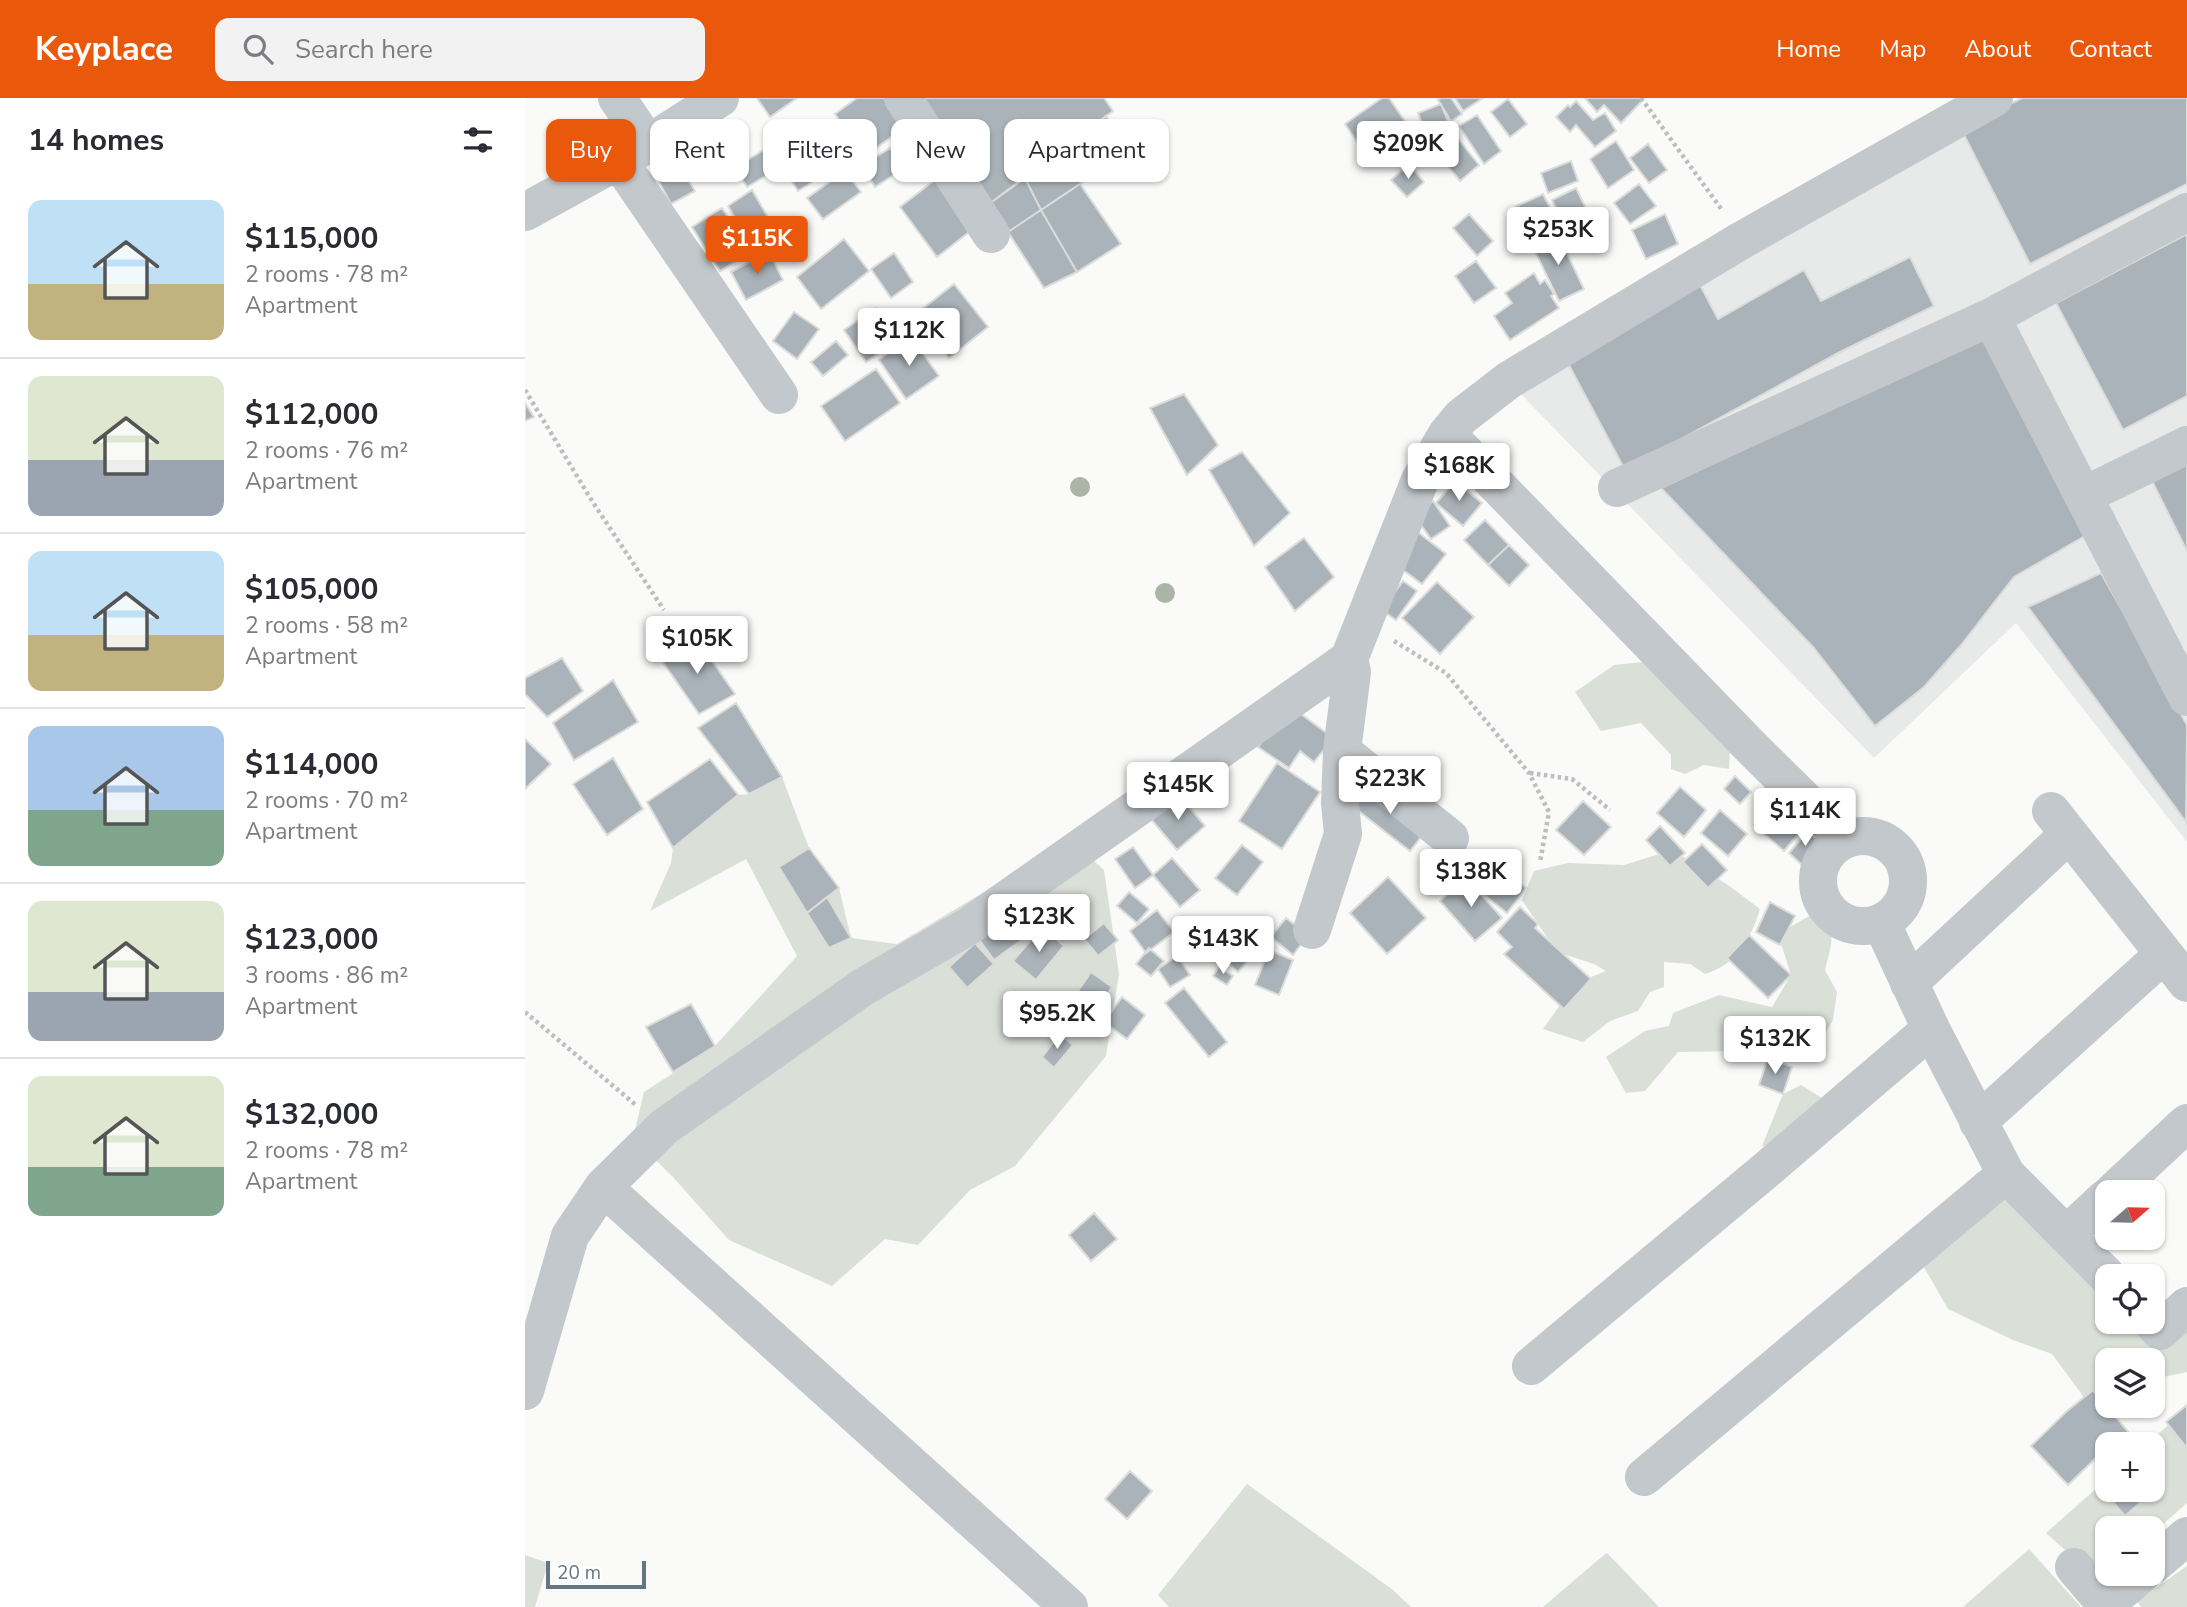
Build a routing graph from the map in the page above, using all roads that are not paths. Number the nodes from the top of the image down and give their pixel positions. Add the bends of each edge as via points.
1 (617, 98) edge
2 (720, 98) edge
3 (903, 98) edge
4 (1994, 98) edge
5 (623, 119) edge
6 (636, 150) edge
7 (636, 157) edge
8 (579, 182) edge
9 (525, 212) edge
10 (2187, 212) edge
11 (991, 234) dead end
12 (1991, 317) junction
13 (779, 395) dead end
14 (1447, 434) junction
15 (2187, 444) edge
16 (1618, 488) dead end
17 (2083, 496) junction
18 (1349, 659) junction
19 (2178, 659) edge
20 (2187, 697) edge
21 (1342, 751) junction
22 (1450, 838) dead end
23 (1844, 839) junction
24 (1882, 924) junction
25 (1312, 930) dead end
26 (2176, 968) edge
27 (1909, 983) junction
28 (1931, 1029) junction
29 (1978, 1122) junction
30 (2187, 1123) edge
31 (2006, 1174) junction
32 (2126, 1180) edge
33 (603, 1187) junction
34 (2095, 1208) edge
35 (2066, 1235) junction
36 (2095, 1264) edge
37 (2187, 1306) edge
38 (2165, 1326) edge
39 (1531, 1366) dead end
40 (526, 1385) edge
41 (1644, 1477) dead end
42 (2187, 1536) edge
43 (2165, 1555) edge
44 (2074, 1567) dead end
45 (2129, 1586) edge
46 (2107, 1606) edge
47 (1069, 1607) edge

1 - 5 street
2 - 6 street
3 - 11 street
4 - 14 street via 1742,240 1509,380 1461,417
7 - 13 street
8 - 9 street
10 - 12 street
12 - 16 street
12 - 17 street
14 - 18 street via 1420,480
14 - 23 street
15 - 17 street
17 - 19 street
18 - 21 street via 1352,672
18 - 33 street via 969,926 863,987 664,1128
19 - 20 street
21 - 22 street
21 - 25 street via 1343,834
23 - 24 street via 1826,854 1817,876 1821,900 1836,919 1858,928
23 - 24 street via 1868,835 1890,844 1905,863 1909,886 1901,909
24 - 27 street
26 - 27 street via 2060,823
26 - 29 street
27 - 28 street
28 - 29 street
28 - 39 street
29 - 31 street
30 - 32 street
31 - 35 street
31 - 41 street
33 - 40 street via 570,1236
33 - 47 street
34 - 35 street
35 - 36 street
37 - 38 street
42 - 43 street
44 - 46 street
45 - 46 street

